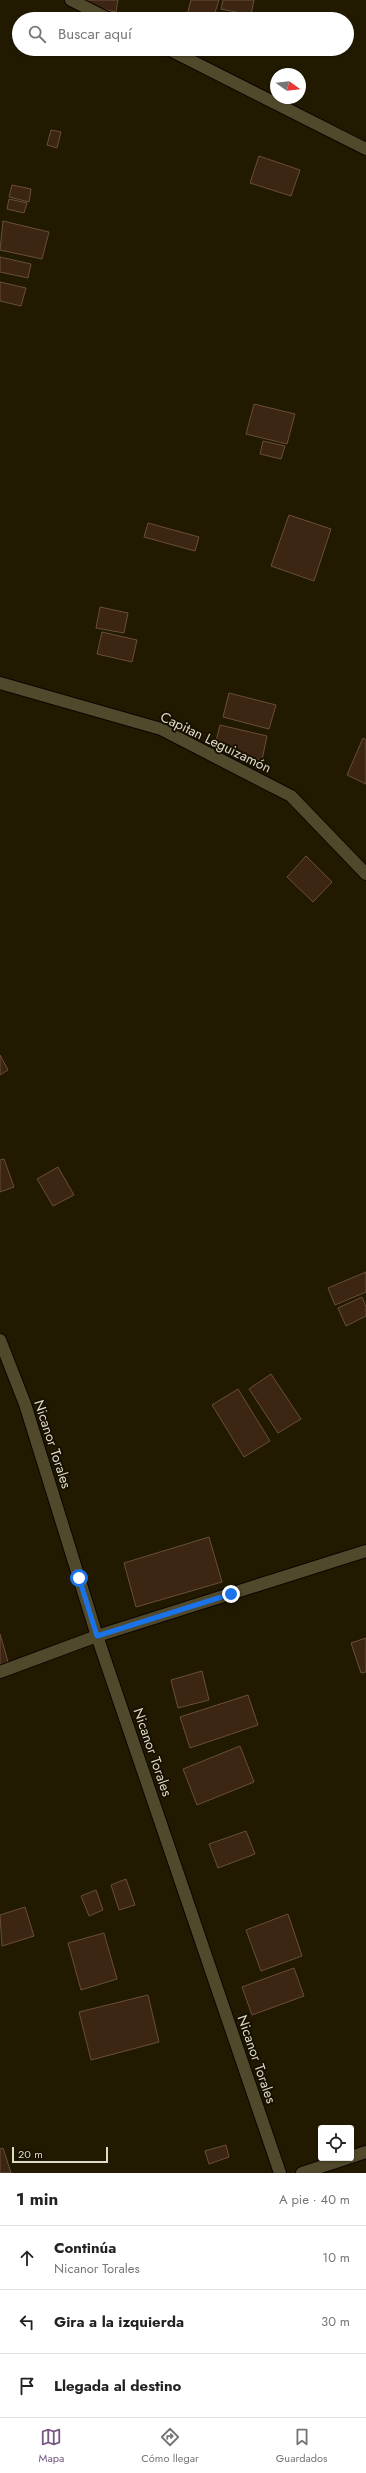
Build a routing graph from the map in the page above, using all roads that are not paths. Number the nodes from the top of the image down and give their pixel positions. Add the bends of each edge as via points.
1 (71, 0) edge
2 (95, 12) edge
3 (182, 56) edge
4 (366, 149) edge
5 (0, 683) edge
6 (366, 874) edge
7 (0, 1340) edge
8 (366, 1551) edge
9 (97, 1636) junction
10 (0, 1672) edge
11 (366, 2152) edge
12 (354, 2156) edge
13 (339, 2161) edge
14 (280, 2173) edge
15 (302, 2173) edge

1 - 2 street
3 - 4 street
5 - 6 street, Capitan Leguizamón via 161,729 291,796
7 - 9 street, Nicanor Torales via 25,1404
8 - 9 street
9 - 10 street
9 - 14 street, Nicanor Torales
11 - 12 street
13 - 15 street

